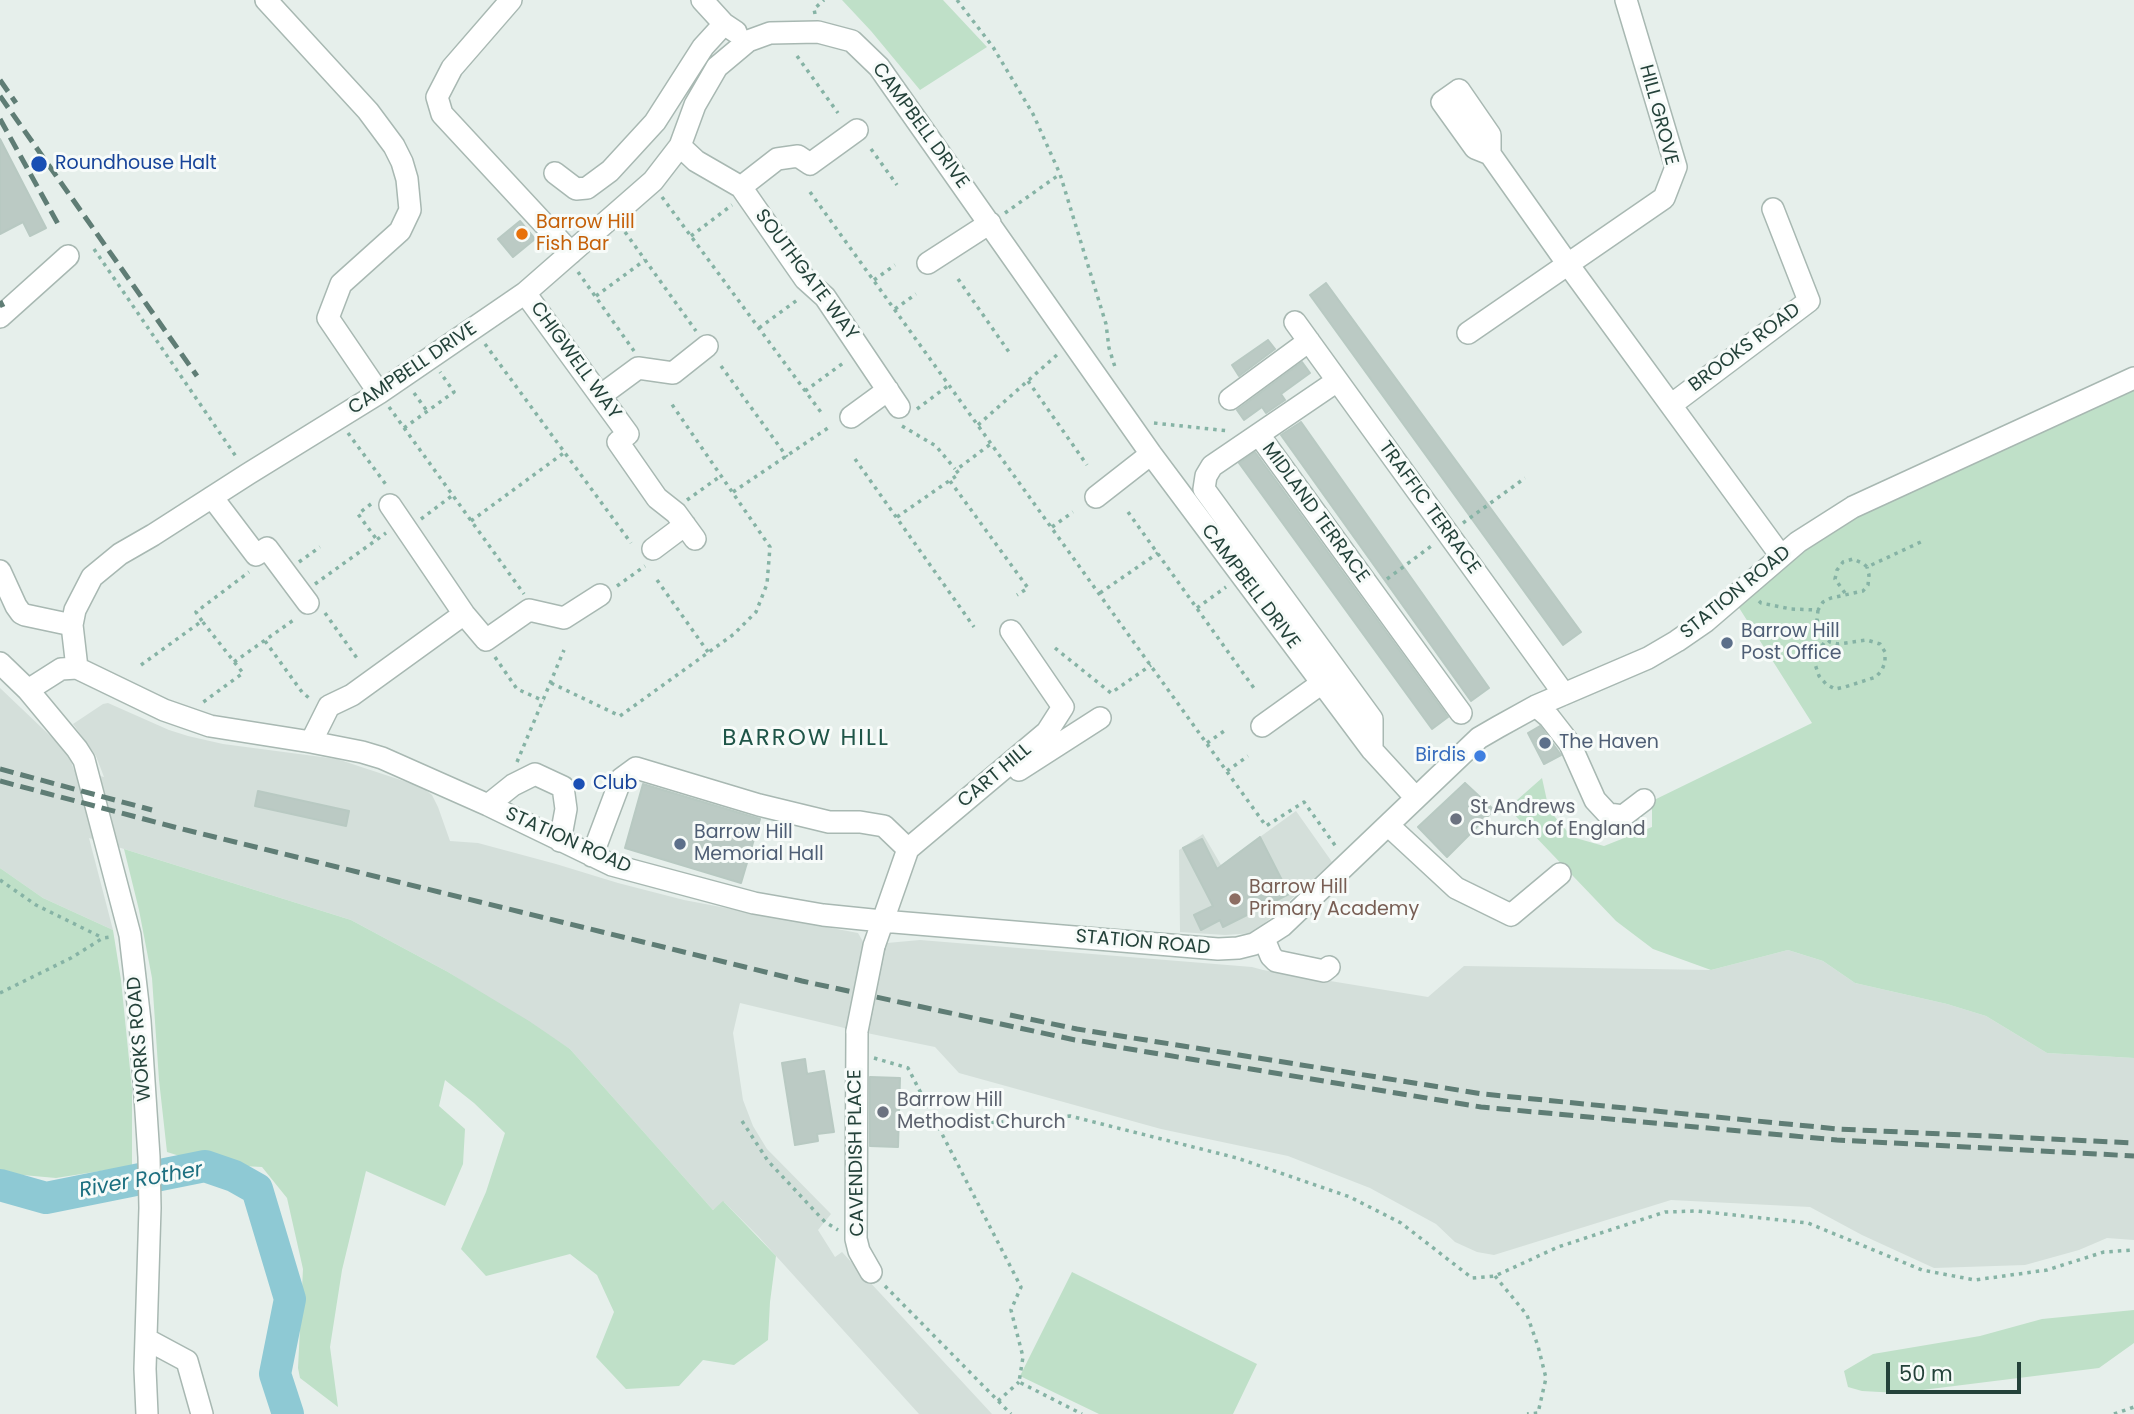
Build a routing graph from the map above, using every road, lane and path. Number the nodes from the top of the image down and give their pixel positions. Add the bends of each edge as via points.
1 (267, 0) edge
2 (511, 0) edge
3 (702, 0) edge
4 (957, 0) edge
5 (1626, 0) edge
6 (724, 24) junction
7 (748, 41) junction
8 (797, 57) dead end
9 (838, 113) dead end
10 (857, 130) dead end
11 (680, 146) junction
12 (871, 149) dead end
13 (1490, 154) dead end
14 (555, 173) dead end
15 (1060, 174) junction
16 (653, 181) junction
17 (897, 184) dead end
18 (810, 192) dead end
19 (739, 195) junction
20 (1773, 209) dead end
21 (989, 223) junction
22 (625, 232) dead end
23 (691, 236) junction
24 (94, 249) dead end
25 (571, 253) junction
26 (68, 256) dead end
27 (645, 260) junction
28 (928, 263) dead end
29 (1567, 263) junction
30 (895, 265) dead end
31 (958, 279) dead end
32 (873, 280) junction
33 (526, 293) junction
34 (916, 294) dead end
35 (804, 295) dead end
36 (595, 296) junction
37 (894, 309) junction
38 (0, 317) edge
39 (1295, 322) dead end
40 (759, 328) junction
41 (1468, 333) dead end
42 (702, 339) joint
43 (1073, 341) junction
44 (1309, 341) junction
45 (484, 342) dead end
46 (1011, 355) dead end
47 (850, 358) dead end
48 (721, 366) dead end
49 (647, 369) junction
50 (440, 372) dead end
51 (1118, 375) dead end
52 (2134, 378) edge
53 (1028, 381) junction
54 (1337, 381) junction
55 (949, 385) junction
56 (412, 390) dead end
57 (805, 391) junction
58 (379, 393) junction
59 (600, 396) junction
60 (1230, 398) dead end
61 (671, 403) dead end
62 (1671, 405) junction
63 (901, 408) junction
64 (427, 411) junction
65 (823, 415) dead end
66 (851, 417) dead end
67 (1152, 422) dead end
68 (342, 425) dead end
69 (978, 425) junction
70 (831, 426) dead end
71 (404, 428) junction
72 (1259, 435) junction
73 (992, 443) junction
74 (565, 452) junction
75 (1151, 454) junction
76 (787, 457) junction
77 (855, 459) dead end
78 (1087, 465) dead end
79 (956, 470) junction
80 (248, 474) junction
81 (722, 475) junction
82 (950, 481) junction
83 (733, 492) junction
84 (453, 495) junction
85 (1096, 496) dead end
86 (212, 497) junction
87 (685, 502) dead end
88 (393, 510) junction
89 (1073, 512) dead end
90 (1128, 512) dead end
91 (897, 517) junction
92 (471, 521) junction
93 (1052, 527) junction
94 (377, 540) junction
95 (1926, 540) dead end
96 (631, 543) dead end
97 (320, 547) dead end
98 (1158, 554) junction
99 (272, 555) junction
100 (1781, 556) junction
101 (649, 557) joint
102 (292, 567) dead end
103 (1867, 567) junction
104 (0, 571) edge
105 (1242, 576) junction
106 (657, 580) dead end
107 (604, 593) joint
108 (1100, 593) junction
109 (1845, 593) junction
110 (1738, 594) junction
111 (1017, 595) dead end
112 (309, 606) junction
113 (1196, 608) junction
114 (1818, 610) junction
115 (536, 612) junction
116 (464, 614) junction
117 (202, 621) junction
118 (72, 625) junction
119 (974, 626) dead end
120 (1012, 631) dead end
121 (1827, 639) junction
122 (265, 641) junction
123 (1055, 648) dead end
124 (489, 649) dead end
125 (564, 650) dead end
126 (708, 652) junction
127 (234, 662) junction
128 (359, 662) dead end
129 (0, 663) edge
130 (1151, 665) junction
131 (141, 666) dead end
132 (77, 668) junction
133 (551, 683) junction
134 (1322, 683) junction
135 (27, 690) junction
136 (1256, 691) dead end
137 (1564, 694) junction
138 (309, 698) dead end
139 (544, 701) junction
140 (201, 704) dead end
141 (1536, 706) junction
142 (1461, 713) dead end
143 (1100, 718) dead end
144 (1262, 726) dead end
145 (1227, 729) dead end
146 (311, 742) junction
147 (1207, 743) junction
148 (1372, 750) junction
149 (1248, 756) dead end
150 (1227, 771) junction
151 (521, 780) junction
152 (1416, 798) junction
153 (1644, 800) dead end
154 (488, 805) junction
155 (949, 815) junction
156 (1390, 826) junction
157 (560, 841) junction
158 (908, 849) junction
159 (592, 856) junction
160 (1349, 864) junction
161 (1560, 874) dead end
162 (0, 880) edge
163 (882, 921) junction
164 (1264, 939) junction
165 (1329, 967) dead end
166 (0, 993) edge
167 (856, 1041) junction
168 (742, 1121) dead end
169 (941, 1129) junction
170 (856, 1239) junction
171 (2134, 1250) edge
172 (871, 1272) joint
173 (1495, 1276) junction
174 (146, 1339) junction
175 (1018, 1382) junction
176 (998, 1401) junction
177 (2134, 1407) edge
178 (147, 1414) edge
179 (202, 1414) edge
180 (1011, 1414) edge
181 (1082, 1414) edge
182 (1527, 1414) edge
183 (2114, 1414) edge

1 - 58 street via 368,111 394,146 407,179 410,210 400,231 341,284 328,318
2 - 25 street via 452,68 437,97 442,114
3 - 6 street
4 - 15 path via 993,47 1033,114
5 - 29 street, HILL GROVE via 1676,167 1664,198
6 - 7 street
6 - 14 street via 703,47 655,122 610,171 587,188 576,190
7 - 11 street, CAMPBELL DRIVE via 717,67 695,105
7 - 21 street, CAMPBELL DRIVE via 769,33 818,32 852,41 879,67
8 - 9 path
10 - 19 street via 810,164 798,156 777,159
11 - 16 street, CAMPBELL DRIVE
11 - 19 street, SOUTHGATE WAY
12 - 17 path
13 - 29 street, BROOKS ROAD
15 - 21 path
15 - 51 path
16 - 23 path
16 - 25 street, CAMPBELL DRIVE
18 - 32 path
19 - 23 path
19 - 63 street, SOUTHGATE WAY via 805,279 825,297
20 - 62 street, BROOKS ROAD via 1808,301
21 - 28 street
21 - 43 street, CAMPBELL DRIVE
22 - 27 path
23 - 40 path
24 - 80 path
25 - 33 street, CAMPBELL DRIVE
25 - 36 path via 576,270
26 - 38 street
27 - 36 path
27 - 42 path
29 - 41 street
29 - 62 street, BROOKS ROAD
30 - 32 path
31 - 46 path
32 - 37 path
33 - 58 street, CAMPBELL DRIVE
33 - 59 street, CHIGWELL WAY
34 - 37 path
35 - 40 path
36 - 49 path
37 - 55 path
39 - 44 street, TRAFFIC TERRACE
40 - 57 path
42 - 49 street via 673,373
43 - 53 path
43 - 75 street, CAMPBELL DRIVE
44 - 54 street, TRAFFIC TERRACE
44 - 60 street
45 - 74 path
47 - 57 path
48 - 76 path
49 - 59 street via 638,368
50 - 64 path via 454,391
52 - 100 street, STATION ROAD via 1853,507
53 - 69 path
53 - 78 path
54 - 72 street
54 - 137 street, TRAFFIC TERRACE
55 - 63 path
55 - 69 path
56 - 64 path
57 - 65 path
58 - 71 path
58 - 80 street, CAMPBELL DRIVE
59 - 101 street, CHIGWELL WAY via 628,435 618,442 657,498 690,532
61 - 81 path
62 - 100 street, BROOKS ROAD
63 - 66 street
63 - 79 path
64 - 71 path
67 - 72 path
68 - 88 path
69 - 73 path
70 - 76 path
71 - 84 path
72 - 142 street, MIDLAND TERRACE
72 - 148 street via 1212,466 1204,489 1372,719
73 - 79 path
73 - 93 path
74 - 92 path
74 - 96 path
75 - 85 street
75 - 105 street, CAMPBELL DRIVE
76 - 83 path
77 - 91 path
79 - 82 path via 959,474
80 - 86 street, CAMPBELL DRIVE
81 - 83 path
81 - 87 path
82 - 91 path
82 - 111 path via 1028,588
83 - 126 path via 770,547 767,584 756,612
84 - 88 path
84 - 92 path
86 - 99 street via 256,555 267,548
86 - 118 street, CAMPBELL DRIVE via 120,554 92,577
88 - 94 path
88 - 94 path via 358,514
88 - 116 street
89 - 93 path
90 - 98 path
91 - 119 path
92 - 115 path
93 - 108 path
94 - 112 path
95 - 103 path
97 - 102 path
98 - 108 path
98 - 113 path
99 - 112 street
99 - 117 path via 196,612
100 - 110 street, STATION ROAD
101 - 107 path
103 - 109 path via 1868,585 1863,591
103 - 109 path via 1853,559 1843,562 1835,579
104 - 118 street via 21,613
105 - 113 path
105 - 134 street, CAMPBELL DRIVE
106 - 126 path
107 - 115 street via 564,618
108 - 130 path
109 - 114 path via 1824,602
110 - 114 path via 1761,603
110 - 137 street, STATION ROAD via 1648,658
112 - 122 path
112 - 128 path
113 - 136 path
114 - 121 path via 1816,620
115 - 116 street via 529,610 486,640
116 - 146 street via 352,695 329,706
117 - 127 path
117 - 131 path
118 - 132 street, CAMPBELL DRIVE
120 - 155 street, CART HILL via 1063,707 1047,732
121 - 121 path via 1838,644 1867,640 1880,644 1885,652 1882,670 1876,677 1845,687 1826,684 1815,664
122 - 127 path
122 - 138 path
123 - 130 path via 1111,693
124 - 139 path via 517,689
125 - 133 path
126 - 133 path via 620,716
127 - 140 path via 243,673
129 - 135 street, WORKS ROAD
130 - 147 path
132 - 135 street via 61,668
132 - 146 street, STATION ROAD via 164,710 210,726
133 - 139 path
134 - 144 street
134 - 148 street, CAMPBELL DRIVE
135 - 174 street, WORKS ROAD via 84,760 130,934 149,1162
137 - 141 street, STATION ROAD
139 - 151 path via 516,765
141 - 152 street, STATION ROAD via 1479,738
141 - 153 street via 1570,744 1595,800 1608,814 1623,817
143 - 155 street
145 - 147 path
146 - 154 street, STATION ROAD via 382,758
147 - 150 path
148 - 152 street, CAMPBELL DRIVE
149 - 150 path
150 - 160 path via 1266,825 1304,802
151 - 154 street
151 - 157 street via 535,774 563,787 566,810
152 - 156 street, STATION ROAD
154 - 157 street, STATION ROAD
155 - 158 street, CART HILL
156 - 160 street, STATION ROAD
156 - 161 street via 1456,888 1511,915
157 - 159 street, STATION ROAD
158 - 159 street via 884,826 829,822 636,768 621,779
158 - 163 street
159 - 163 street, STATION ROAD via 754,903
160 - 164 street, STATION ROAD
162 - 166 path via 36,905 103,938
163 - 164 street, STATION ROAD via 1218,949 1247,947
163 - 167 street, CAVENDISH PLACE, bridge
164 - 165 street via 1276,961 1324,971
167 - 169 path via 908,1068
167 - 170 street, CAVENDISH PLACE
168 - 170 path via 768,1161 825,1222
169 - 173 path via 1070,1115 1211,1151 1350,1197 1401,1223 1472,1278
169 - 175 path via 1021,1287 1011,1310 1023,1357
170 - 172 street, CAVENDISH PLACE
171 - 173 path via 2104,1252 2046,1270 1975,1280 1922,1270 1808,1223 1665,1212 1558,1247
172 - 176 path
173 - 182 path via 1527,1315 1546,1378 1538,1413
174 - 178 street, WORKS ROAD
174 - 179 street via 187,1361
175 - 176 path
175 - 181 path
176 - 180 path
177 - 183 path

